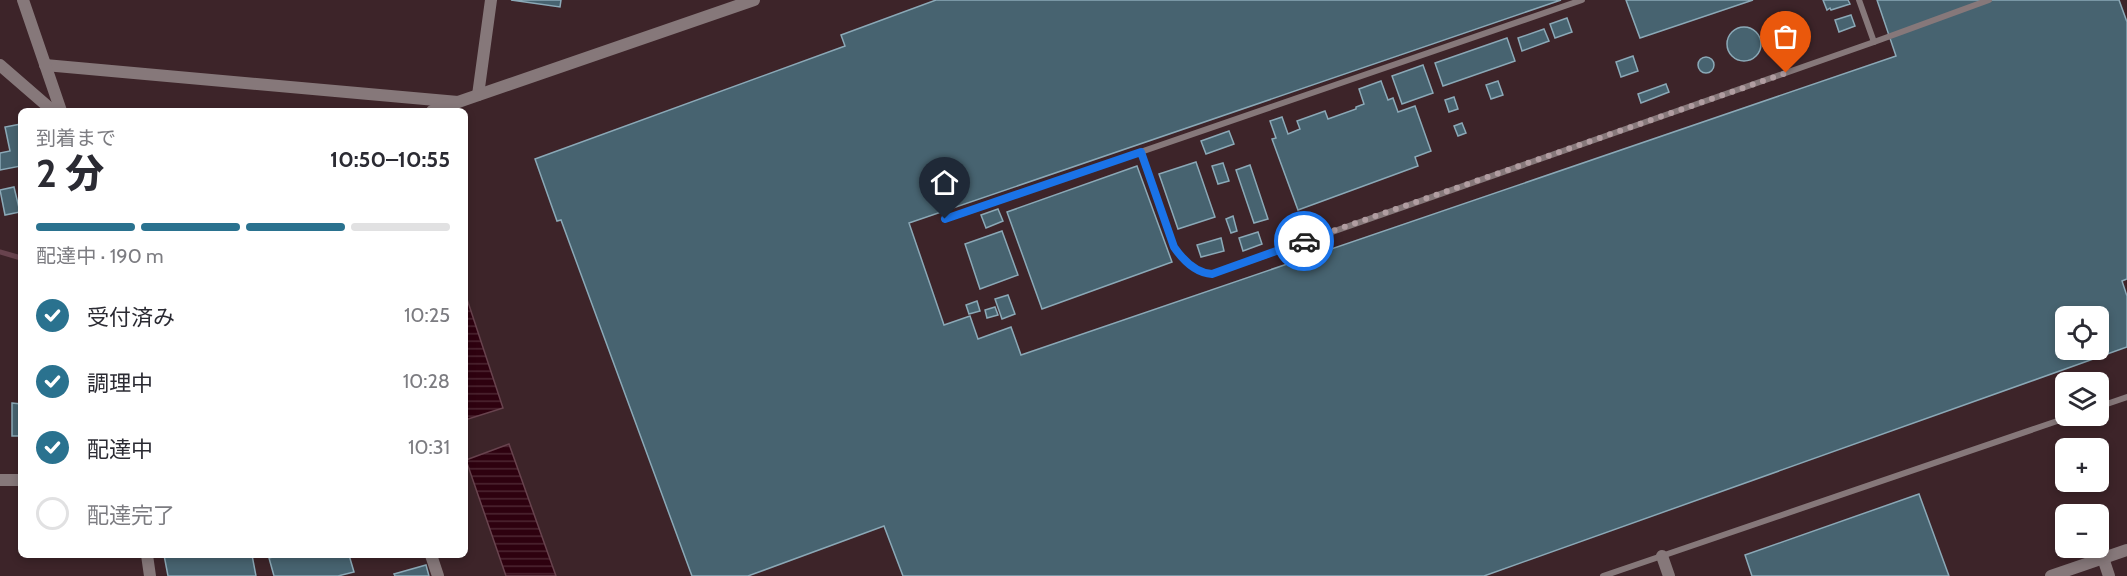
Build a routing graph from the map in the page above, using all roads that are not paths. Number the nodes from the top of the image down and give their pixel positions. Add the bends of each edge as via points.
1 (23, 0) edge
2 (491, 0) edge
3 (754, 0) edge
4 (1582, 0) edge
5 (1859, 0) edge
6 (1989, 0) edge
7 (1874, 42) junction
8 (0, 65) edge
9 (45, 65) junction
10 (478, 96) junction
11 (458, 102) junction
12 (50, 108) edge
13 (60, 108) edge
14 (441, 108) edge
15 (1141, 152) junction
16 (945, 219) dead end
17 (2127, 397) edge
18 (2109, 403) edge
19 (2055, 422) edge
20 (0, 480) edge
21 (18, 480) edge
22 (2127, 550) edge
23 (1662, 556) junction
24 (2109, 556) edge
25 (147, 558) edge
26 (432, 558) edge
27 (2103, 558) joint
28 (150, 576) edge
29 (438, 576) edge
30 (1603, 576) edge
31 (1669, 576) edge
32 (2051, 576) edge
33 (2109, 576) edge

1 - 9 street
2 - 10 street
3 - 10 street
4 - 15 lane
5 - 7 lane
6 - 7 lane
7 - 15 lane via 1212,274 1194,268 1174,247
8 - 12 street
9 - 11 street
9 - 13 street
10 - 11 street
11 - 14 street
15 - 16 lane
17 - 18 lane
19 - 23 lane
20 - 21 street
22 - 24 street
23 - 30 lane
23 - 31 street
25 - 28 street
26 - 29 street
27 - 32 street
27 - 33 street

